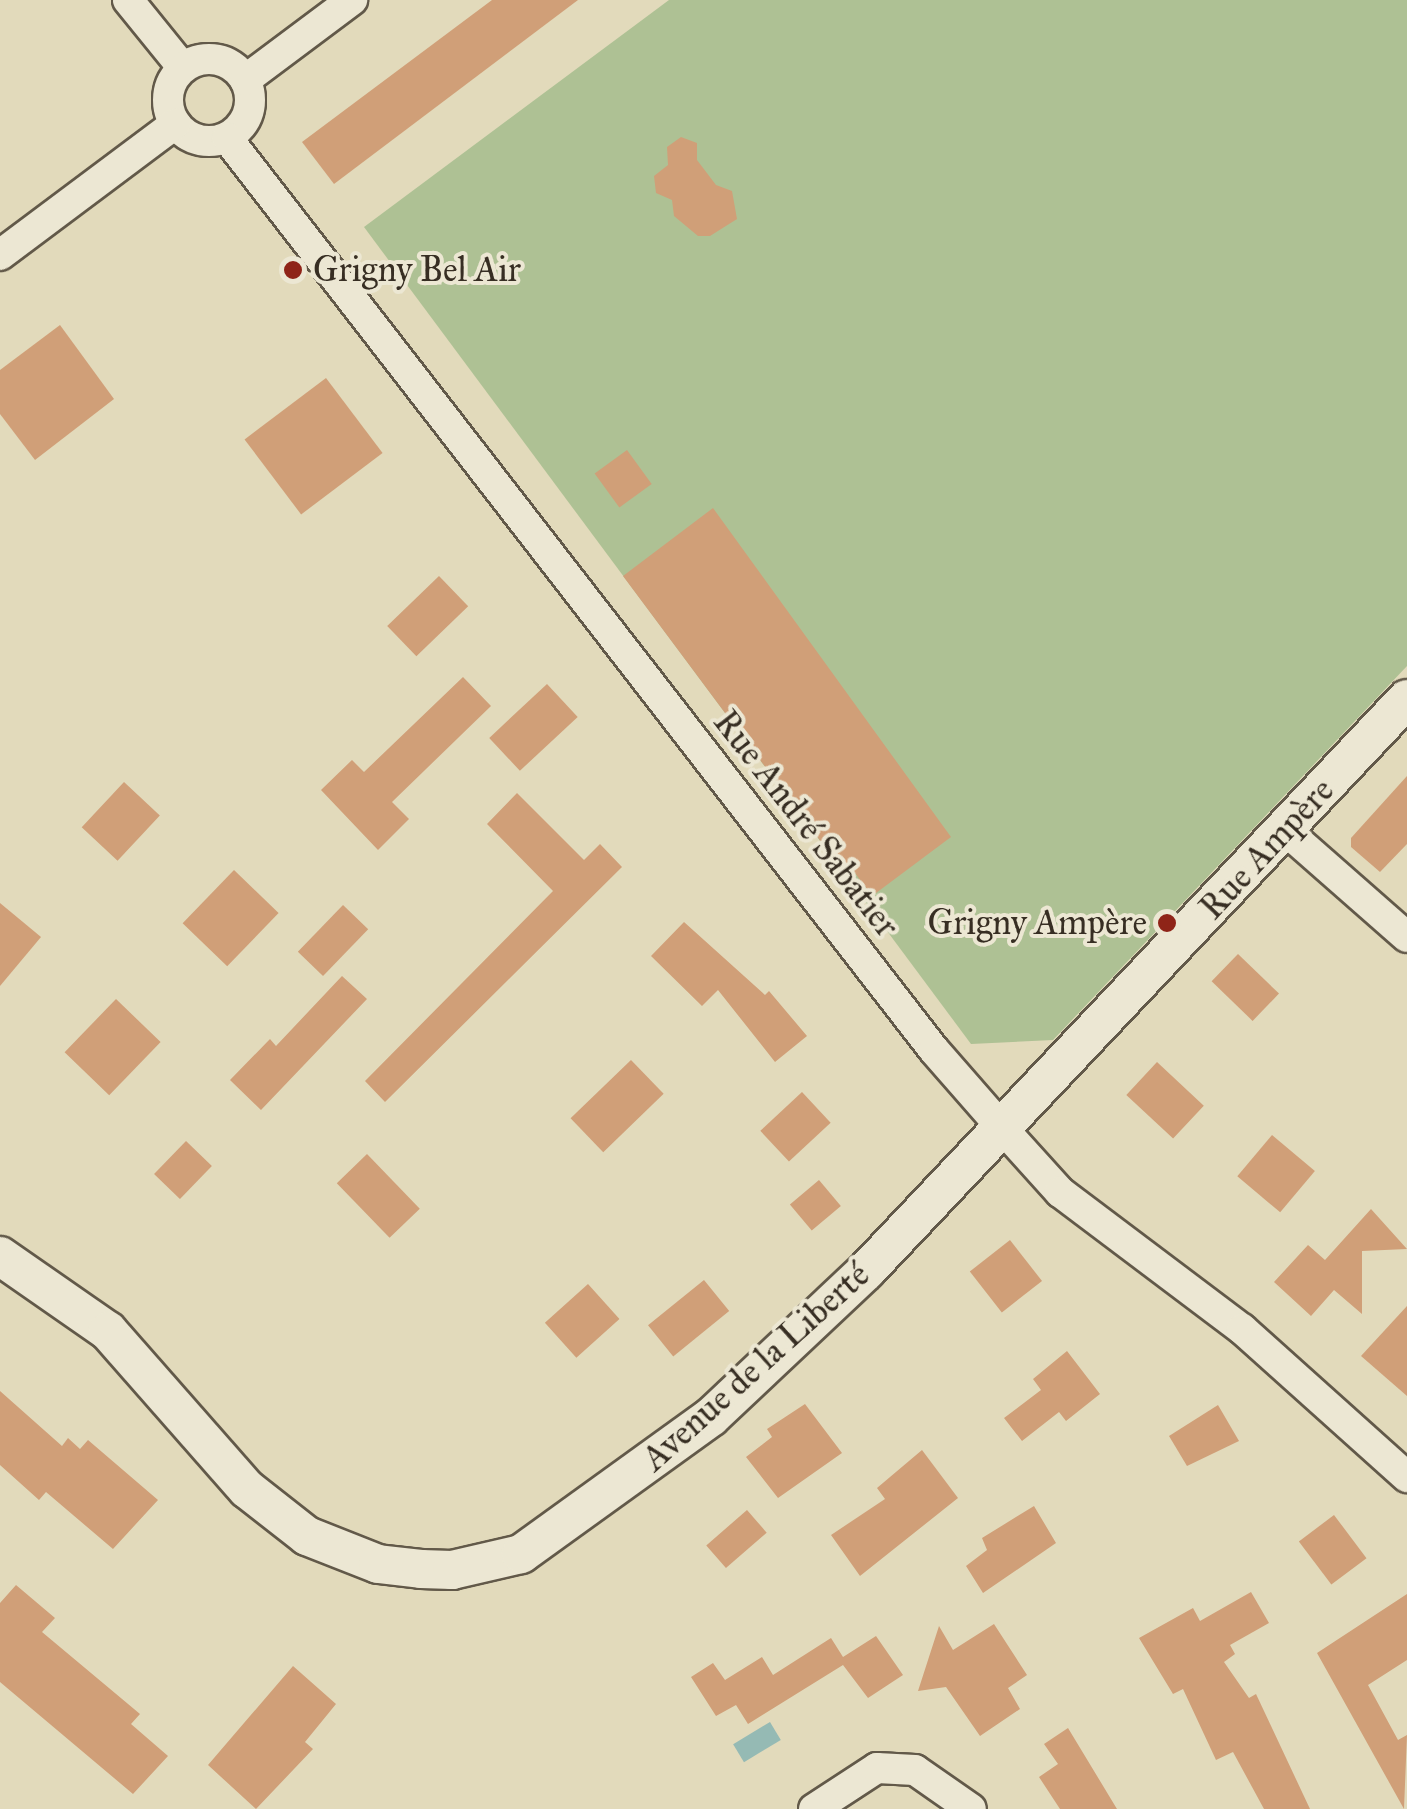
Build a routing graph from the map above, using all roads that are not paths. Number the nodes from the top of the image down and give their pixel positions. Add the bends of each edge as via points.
1 (128, 0) edge
2 (352, 0) edge
3 (184, 68) junction
4 (246, 80) junction
5 (175, 124) junction
6 (227, 138) junction
7 (0, 255) edge
8 (1407, 699) edge
9 (1285, 830) junction
10 (1407, 937) edge
11 (1004, 1130) junction
12 (0, 1256) edge
13 (1407, 1477) edge
14 (814, 1809) edge
15 (971, 1809) edge

1 - 3 street
2 - 4 street
3 - 4 street via 196,60 224,61
3 - 5 street via 168,94
4 - 6 street via 249,113
5 - 6 street via 198,140
5 - 7 street
6 - 11 street, Rue André Sabatier via 934,1050
8 - 9 street, Rue Ampère
9 - 10 street
9 - 11 street, Rue Ampère
11 - 12 street, Avenue de la Liberté via 711,1417 552,1537 521,1554 452,1570 344,1554 272,1514 121,1343
11 - 13 street, Rue André Sabatier via 1060,1192 1242,1329
14 - 15 street via 877,1768 915,1770

